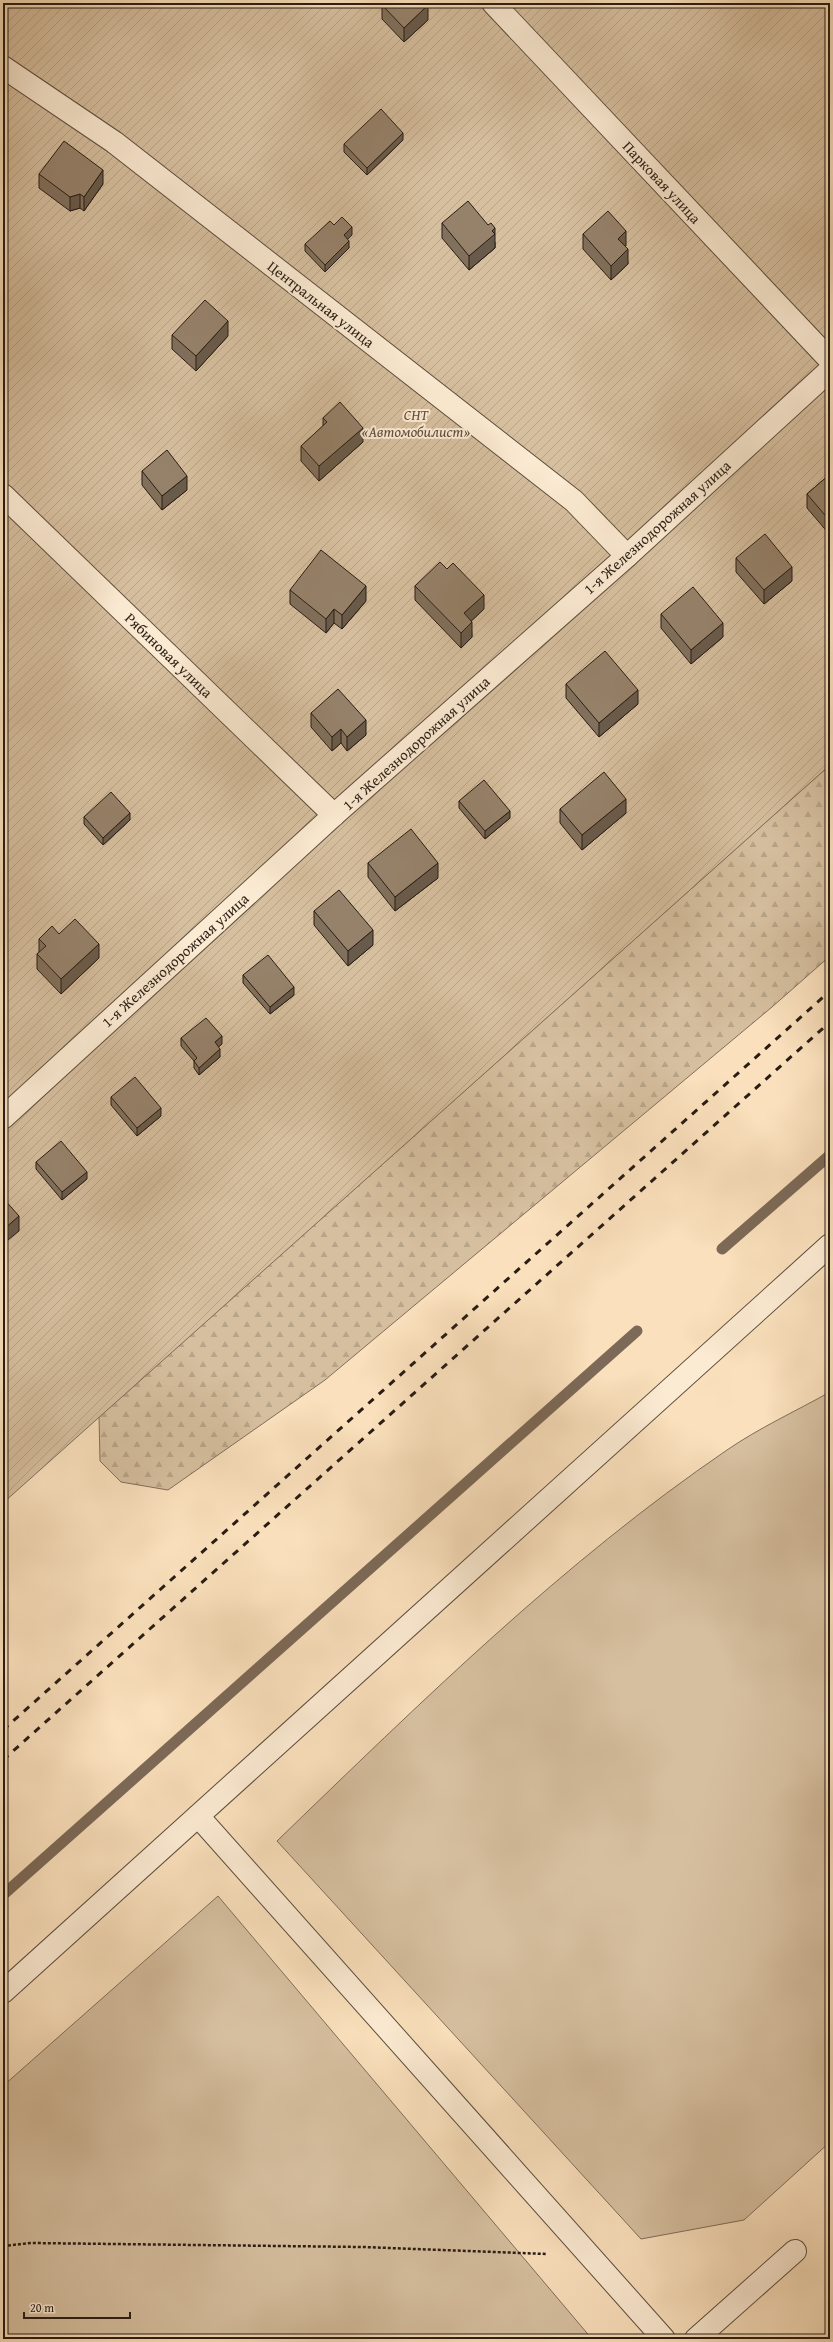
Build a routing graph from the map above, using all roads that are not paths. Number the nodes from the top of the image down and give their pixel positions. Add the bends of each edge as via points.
1 (493, 3) edge
2 (3, 67) edge
3 (830, 360) edge
4 (830, 370) edge
5 (3, 495) edge
6 (627, 556) junction
7 (334, 815) junction
8 (3, 1118) edge
9 (830, 1245) edge
10 (198, 1816) junction
11 (3, 1992) edge
12 (795, 2251) dead end
13 (664, 2339) edge
14 (696, 2339) edge

1 - 3 street, Парковая улица
2 - 6 street, Центральная улица via 114,142 574,501
4 - 6 street, 1-я Железнодорожная улица
5 - 7 street, Рябиновая улица
6 - 7 street, 1-я Железнодорожная улица
7 - 8 street, 1-я Железнодорожная улица
9 - 10 street
10 - 11 street
10 - 13 street
12 - 14 street

